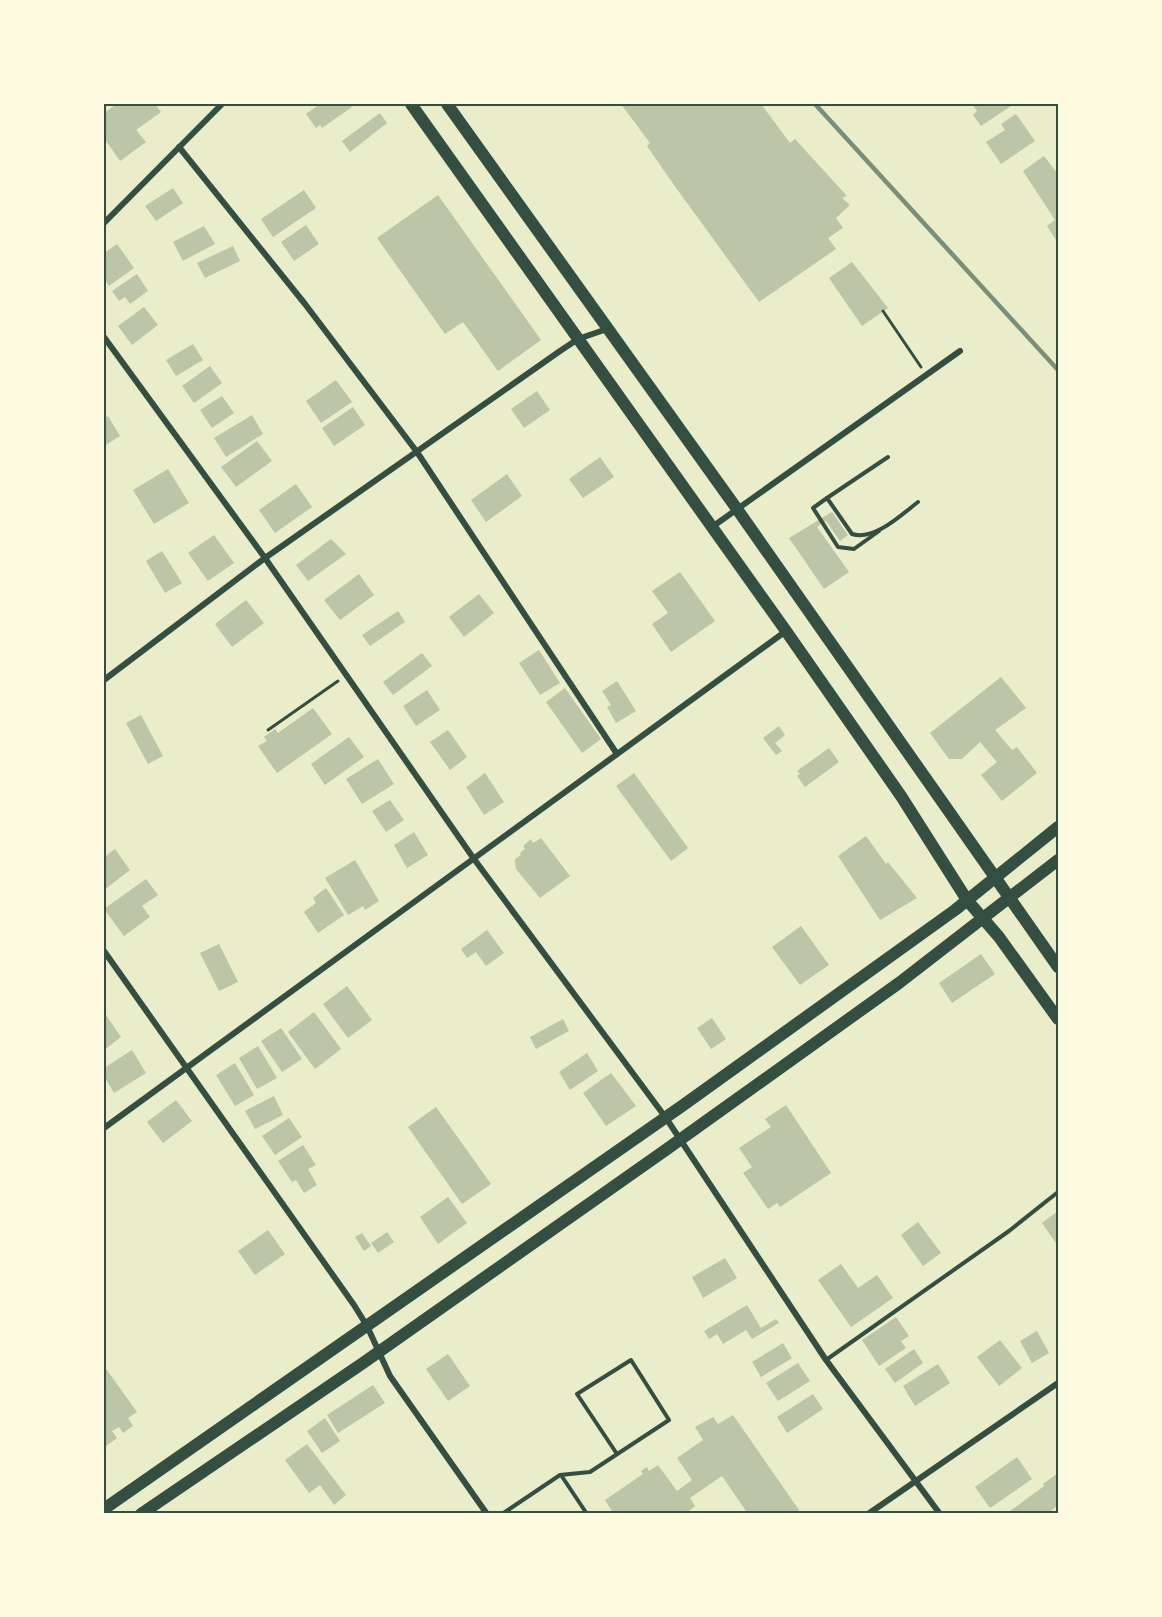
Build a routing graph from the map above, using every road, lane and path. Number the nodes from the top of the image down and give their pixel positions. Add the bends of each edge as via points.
1 (222, 104) edge
2 (411, 104) edge
3 (447, 104) edge
4 (179, 147) junction
5 (104, 223) edge
6 (884, 311) dead end
7 (608, 329) junction
8 (104, 337) edge
9 (579, 339) junction
10 (960, 351) dead end
11 (926, 375) junction
12 (417, 452) junction
13 (888, 457) dead end
14 (827, 498) junction
15 (918, 502) dead end
16 (737, 509) junction
17 (712, 527) junction
18 (882, 528) junction
19 (265, 558) junction
20 (786, 631) junction
21 (104, 680) edge
22 (339, 680) dead end
23 (268, 730) dead end
24 (617, 754) junction
25 (1059, 827) edge
26 (474, 859) junction
27 (1059, 860) edge
28 (995, 877) junction
29 (1010, 898) junction
30 (968, 900) junction
31 (985, 919) junction
32 (104, 951) edge
33 (1059, 967) edge
34 (1059, 1019) edge
35 (188, 1067) junction
36 (666, 1118) junction
37 (104, 1128) edge
38 (679, 1138) junction
39 (1059, 1192) edge
40 (368, 1326) junction
41 (379, 1352) junction
42 (826, 1360) junction
43 (1059, 1383) edge
44 (616, 1455) junction
45 (560, 1474) junction
46 (915, 1480) junction
47 (104, 1509) edge
48 (141, 1514) edge
49 (487, 1514) edge
50 (502, 1514) edge
51 (587, 1514) edge
52 (867, 1514) edge
53 (940, 1514) edge

1 - 4 street
2 - 9 main road
3 - 7 main road
4 - 5 street
4 - 12 street
6 - 11 path
7 - 9 street
7 - 16 main road
8 - 19 street
9 - 12 street
9 - 17 main road
10 - 11 street
11 - 16 street
12 - 19 street
12 - 24 street
13 - 14 lane
14 - 18 lane via 852,534
14 - 18 lane via 813,508 838,547 854,549
15 - 18 lane
16 - 17 street
16 - 28 main road
17 - 20 main road
19 - 21 street
19 - 26 street
20 - 24 street
20 - 30 main road
22 - 23 path
24 - 26 street
25 - 28 main road
26 - 35 street
26 - 36 street
27 - 29 main road
28 - 29 main road
28 - 30 main road
29 - 31 main road
29 - 33 main road
30 - 31 main road
30 - 36 main road
31 - 34 main road
31 - 38 main road
32 - 35 street
35 - 37 street
35 - 40 street
36 - 38 street
36 - 40 main road
38 - 41 main road
38 - 42 street
39 - 42 lane
40 - 41 street
40 - 47 main road
41 - 48 main road
41 - 49 street via 390,1376
42 - 46 street
43 - 46 street
44 - 44 lane via 669,1420 631,1360 577,1394
44 - 45 lane via 590,1472
45 - 50 lane
45 - 51 lane
46 - 52 street
46 - 53 street

